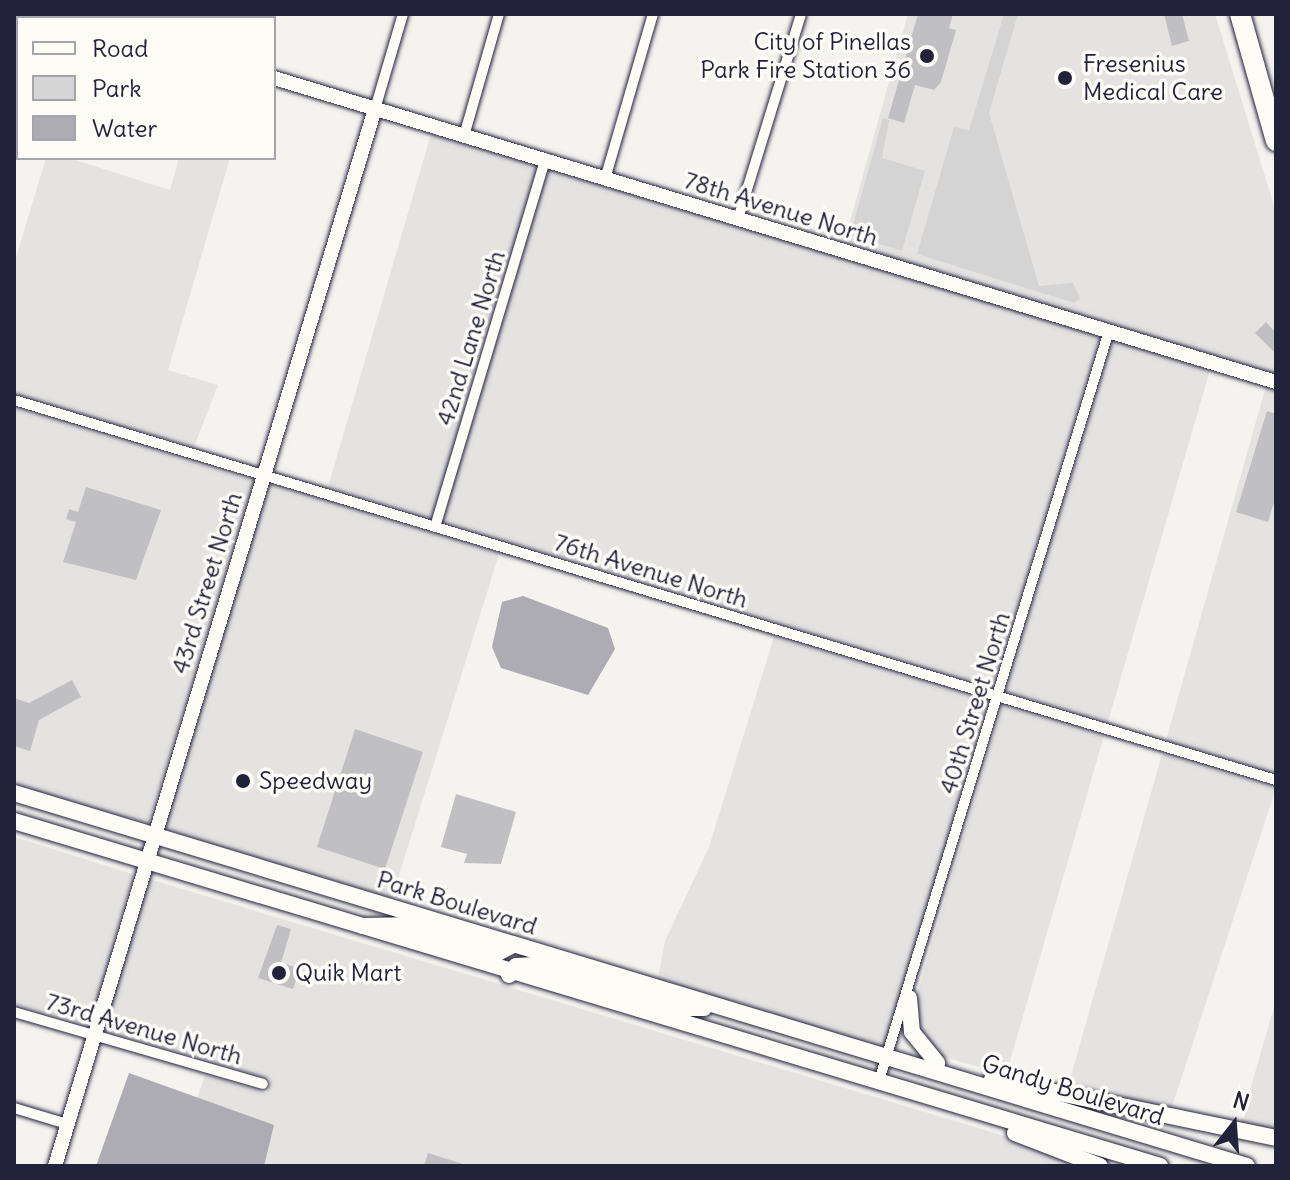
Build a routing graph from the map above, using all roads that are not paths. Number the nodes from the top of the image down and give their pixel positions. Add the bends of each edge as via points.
1 (403, 14) edge
2 (499, 14) edge
3 (653, 14) edge
4 (801, 14) edge
5 (1240, 14) edge
6 (276, 79) edge
7 (375, 109) junction
8 (464, 136) junction
9 (1276, 141) edge
10 (545, 160) junction
11 (605, 179) junction
12 (738, 219) junction
13 (1109, 331) junction
14 (1276, 382) edge
15 (14, 400) edge
16 (264, 475) junction
17 (435, 527) junction
18 (997, 697) junction
19 (1276, 780) edge
20 (14, 793) edge
21 (14, 821) edge
22 (151, 834) junction
23 (144, 860) junction
24 (345, 927) junction
25 (513, 945) junction
26 (509, 975) junction
27 (909, 998) junction
28 (722, 1008) junction
29 (14, 1012) edge
30 (94, 1036) junction
31 (886, 1057) junction
32 (937, 1063) junction
33 (263, 1084) dead end
34 (878, 1084) junction
35 (935, 1101) junction
36 (14, 1108) edge
37 (67, 1124) junction
38 (1276, 1138) edge
39 (55, 1166) edge
40 (1100, 1166) edge
41 (1160, 1166) edge
42 (1247, 1166) edge

1 - 7 street, 43rd Street North
2 - 8 street
3 - 11 street
4 - 12 street
5 - 9 highway
6 - 7 street, 78th Avenue North
7 - 8 street, 78th Avenue North
7 - 16 street, 43rd Street North
8 - 10 street, 78th Avenue North
10 - 11 street, 78th Avenue North
10 - 17 street, 42nd Lane North
11 - 12 street, 78th Avenue North
12 - 13 street, 78th Avenue North
13 - 14 street, 78th Avenue North
13 - 18 street, 40th Street North
15 - 16 street, 76th Avenue North
16 - 17 street, 76th Avenue North
16 - 22 street, 43rd Street North
17 - 18 street, 76th Avenue North
18 - 19 street, 76th Avenue North
18 - 27 street, 40th Street North
20 - 22 main road, Park Boulevard
21 - 23 main road
22 - 23 street, 43rd Street North
22 - 25 main road, Park Boulevard
23 - 24 main road
23 - 30 street, 43rd Street North
24 - 25 main road via 402,925 498,953
24 - 26 main road
25 - 28 main road, Park Boulevard
26 - 28 main road via 516,966 538,965 683,1008
26 - 34 main road
27 - 31 street, 40th Street North
27 - 32 main road via 912,1032
28 - 31 main road, Park Boulevard
29 - 30 street, 73rd Avenue North
30 - 33 street, 73rd Avenue North
30 - 37 street, 43rd Street North
31 - 32 main road
31 - 34 street, 40th Street North
31 - 42 main road, Gandy Boulevard
32 - 38 main road via 1134,1114
34 - 35 main road, Gandy Boulevard
35 - 40 main road
35 - 41 main road, Gandy Boulevard
36 - 37 street
37 - 39 street, 43rd Street North

